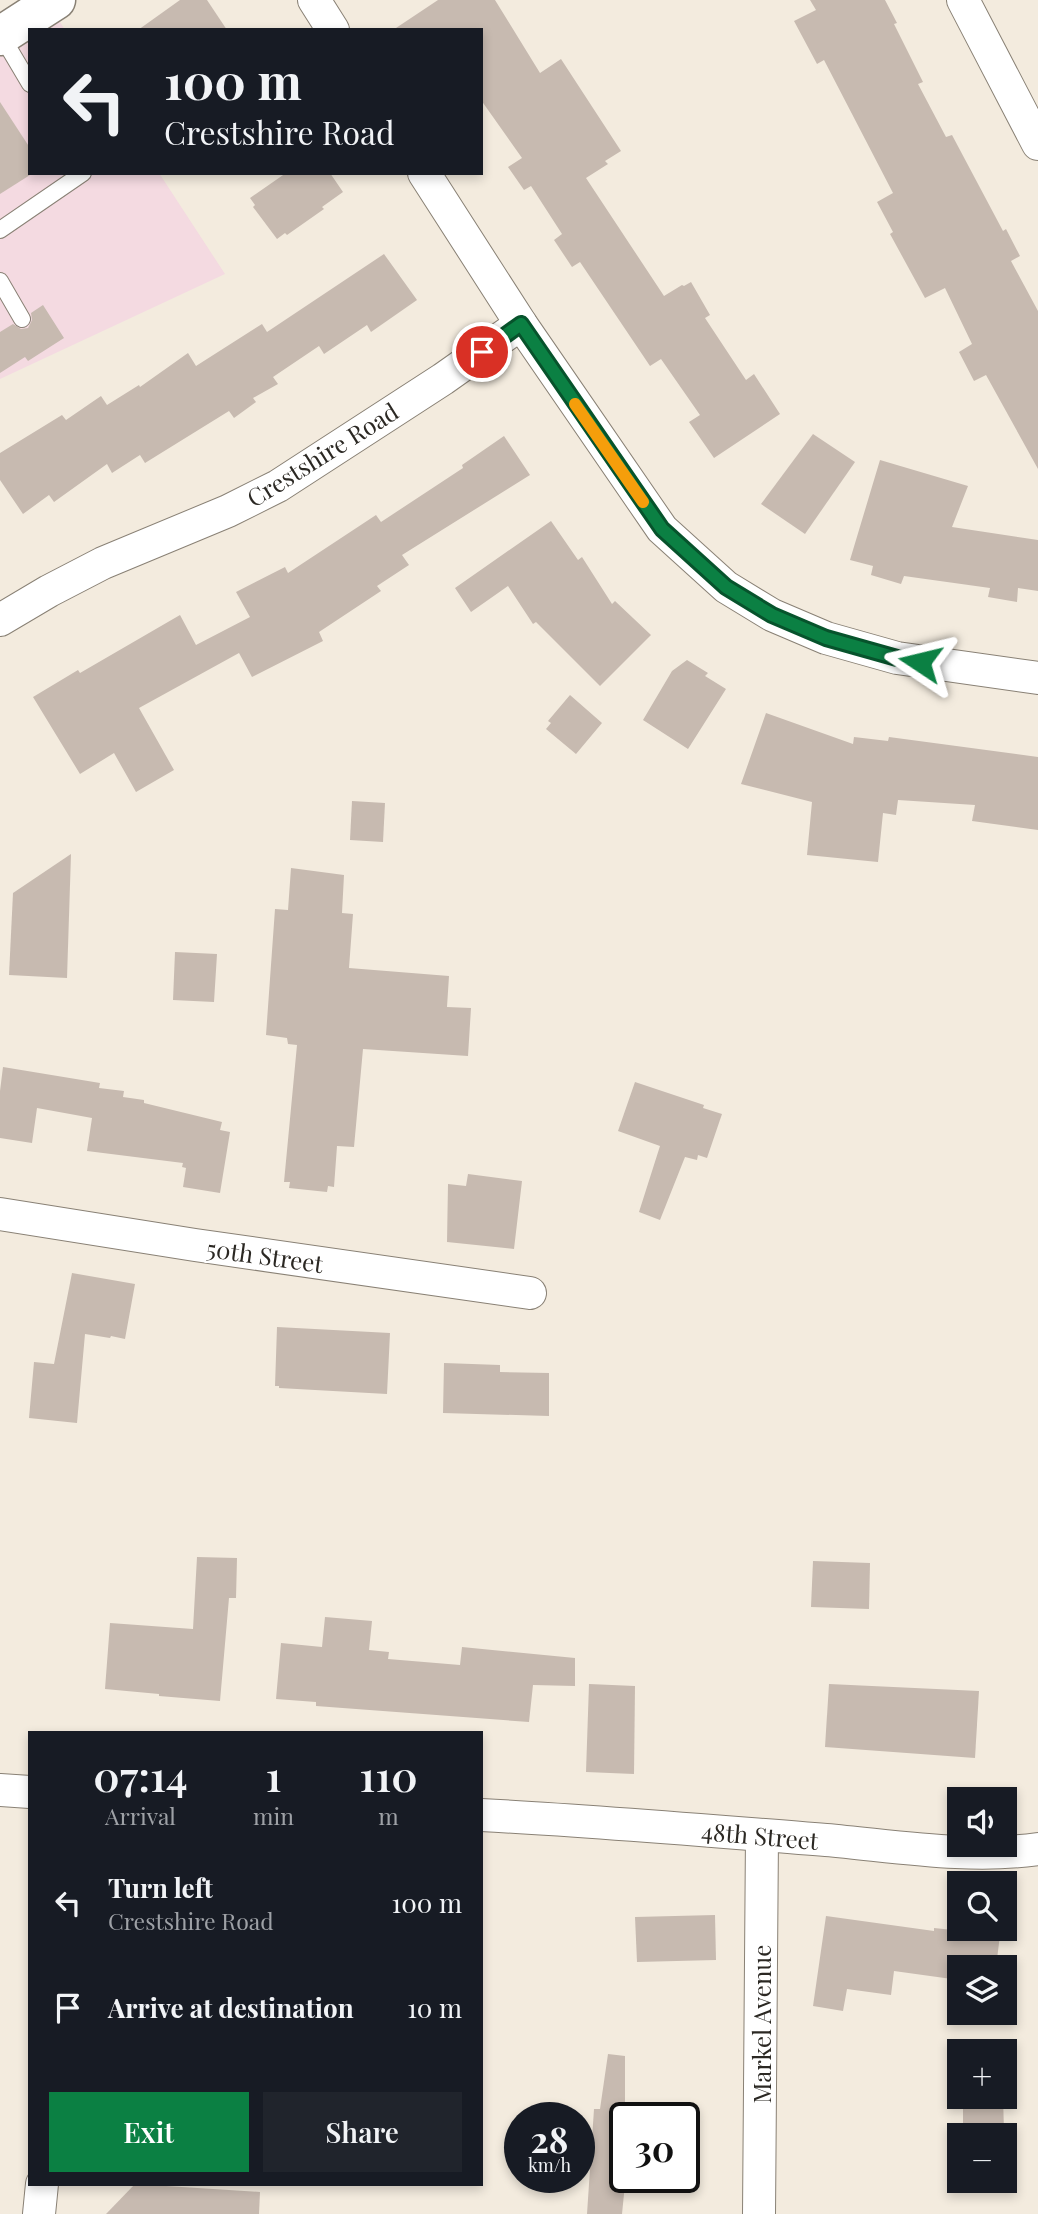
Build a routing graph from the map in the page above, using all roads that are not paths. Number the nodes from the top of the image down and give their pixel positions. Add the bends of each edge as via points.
1 (56, 0) edge
2 (314, 0) edge
3 (963, 0) edge
4 (332, 28) edge
5 (1, 35) edge
6 (28, 81) edge
7 (1038, 144) edge
8 (80, 175) edge
9 (425, 175) edge
10 (0, 230) edge
11 (0, 281) edge
12 (22, 319) dead end
13 (521, 324) junction
14 (0, 620) edge
15 (1038, 678) edge
16 (0, 1214) edge
17 (530, 1293) dead end
18 (0, 1790) edge
19 (28, 1792) edge
20 (483, 1815) edge
21 (762, 1835) junction
22 (1038, 1849) edge
23 (42, 2186) edge
24 (38, 2214) edge
25 (759, 2214) edge

1 - 5 street
2 - 4 street
3 - 7 street
5 - 6 lane
8 - 10 lane
9 - 13 street
11 - 12 lane
13 - 14 street, Crestshire Road via 278,486 103,564
13 - 15 street via 662,529 726,587 772,615 826,638 897,658
16 - 17 street, 50th Street
18 - 19 street
20 - 21 street, 48th Street
21 - 22 street, 48th Street via 954,1851
21 - 25 street, Markel Avenue
23 - 24 street

